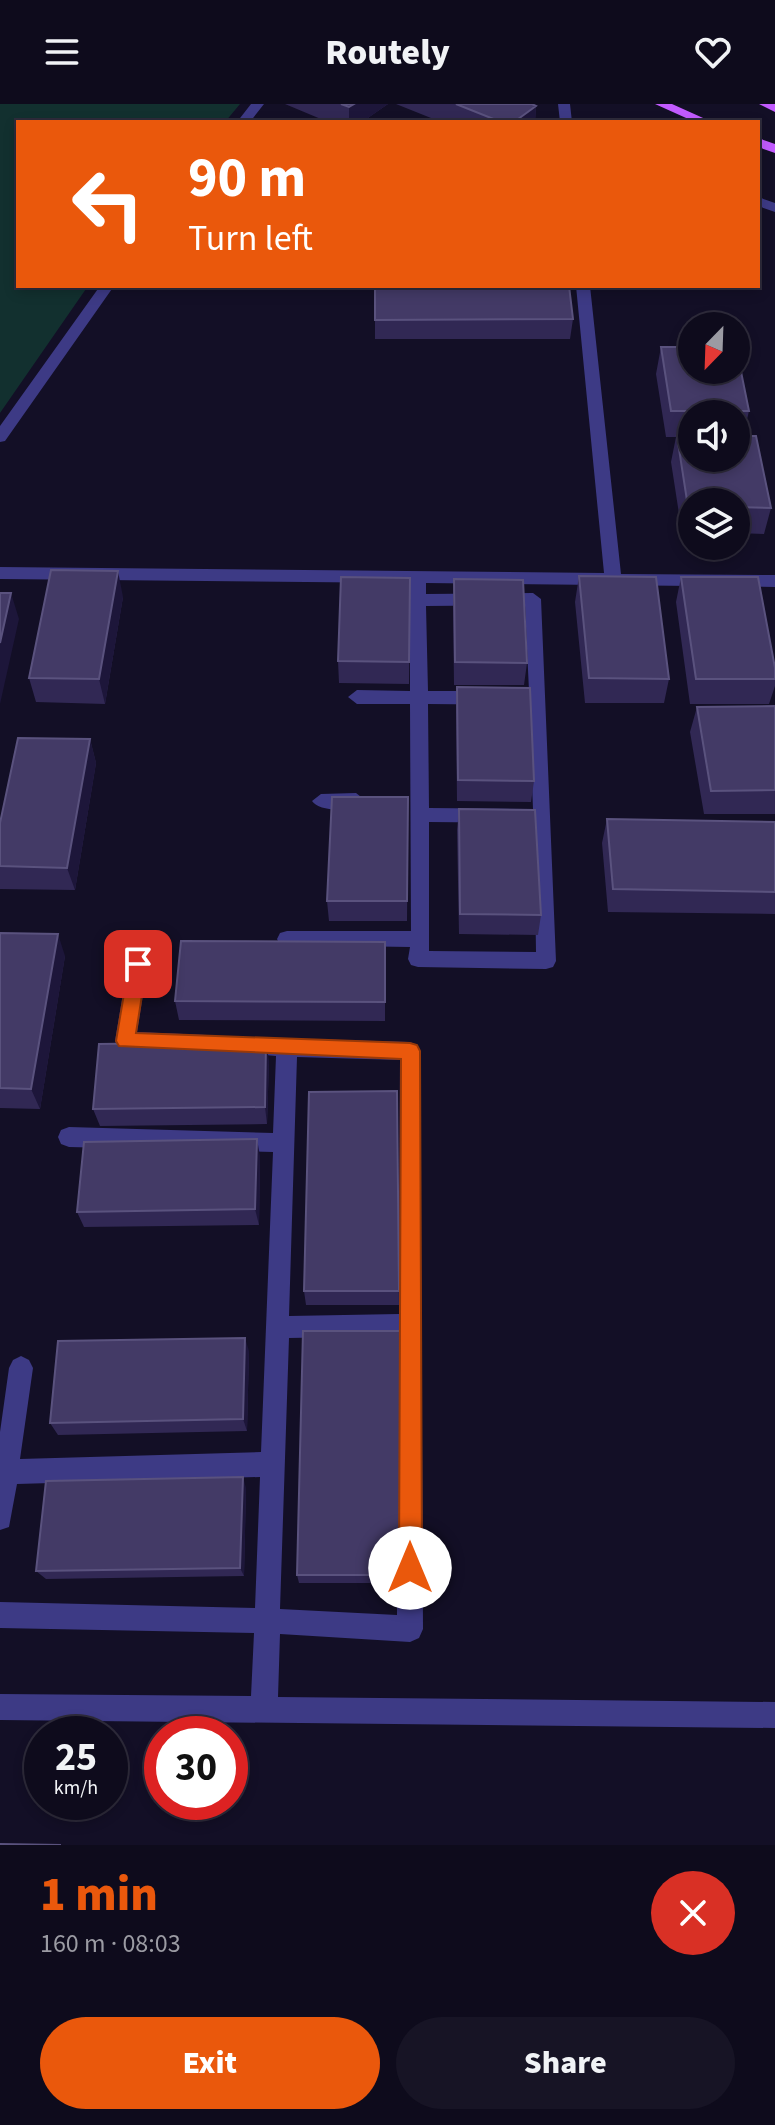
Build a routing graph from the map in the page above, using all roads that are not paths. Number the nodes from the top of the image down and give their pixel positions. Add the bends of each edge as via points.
1 (258, 104) edge
2 (661, 104) edge
3 (765, 104) edge
4 (775, 108) edge
5 (245, 120) edge
6 (701, 120) edge
7 (106, 288) edge
8 (583, 288) edge
9 (0, 437) edge
10 (0, 573) edge
11 (418, 577) junction
12 (613, 578) junction
13 (775, 581) edge
14 (418, 600) junction
15 (357, 697) edge
16 (538, 698) junction
17 (419, 699) junction
18 (377, 800) edge
19 (321, 801) dead end
20 (415, 805) junction
21 (543, 816) junction
22 (287, 939) edge
23 (421, 939) junction
24 (138, 964) dead end
25 (287, 1048) junction
26 (69, 1137) dead end
27 (284, 1143) junction
28 (410, 1325) junction
29 (278, 1327) junction
30 (21, 1368) dead end
31 (273, 1464) junction
32 (6, 1472) junction
33 (0, 1518) edge
34 (0, 1615) edge
35 (268, 1621) junction
36 (0, 1707) edge
37 (264, 1712) junction
38 (775, 1715) edge

1 - 5 street
2 - 6 main road
3 - 4 main road
7 - 9 street
8 - 12 street
10 - 11 street
11 - 12 street
11 - 14 street
12 - 13 street
14 - 16 street via 533,599
14 - 17 street
15 - 17 street
16 - 17 street
16 - 21 street
17 - 20 street
18 - 19 street
20 - 21 street
20 - 23 street
21 - 23 street via 546,961 418,959
22 - 23 street
24 - 25 street via 125,1041
25 - 27 street
25 - 28 street via 410,1051
26 - 27 street
27 - 29 street
28 - 29 street
28 - 35 street via 410,1629
29 - 31 street
30 - 32 street
31 - 32 street
31 - 35 street
32 - 33 street
34 - 35 street
35 - 37 street
36 - 37 street
37 - 38 street

